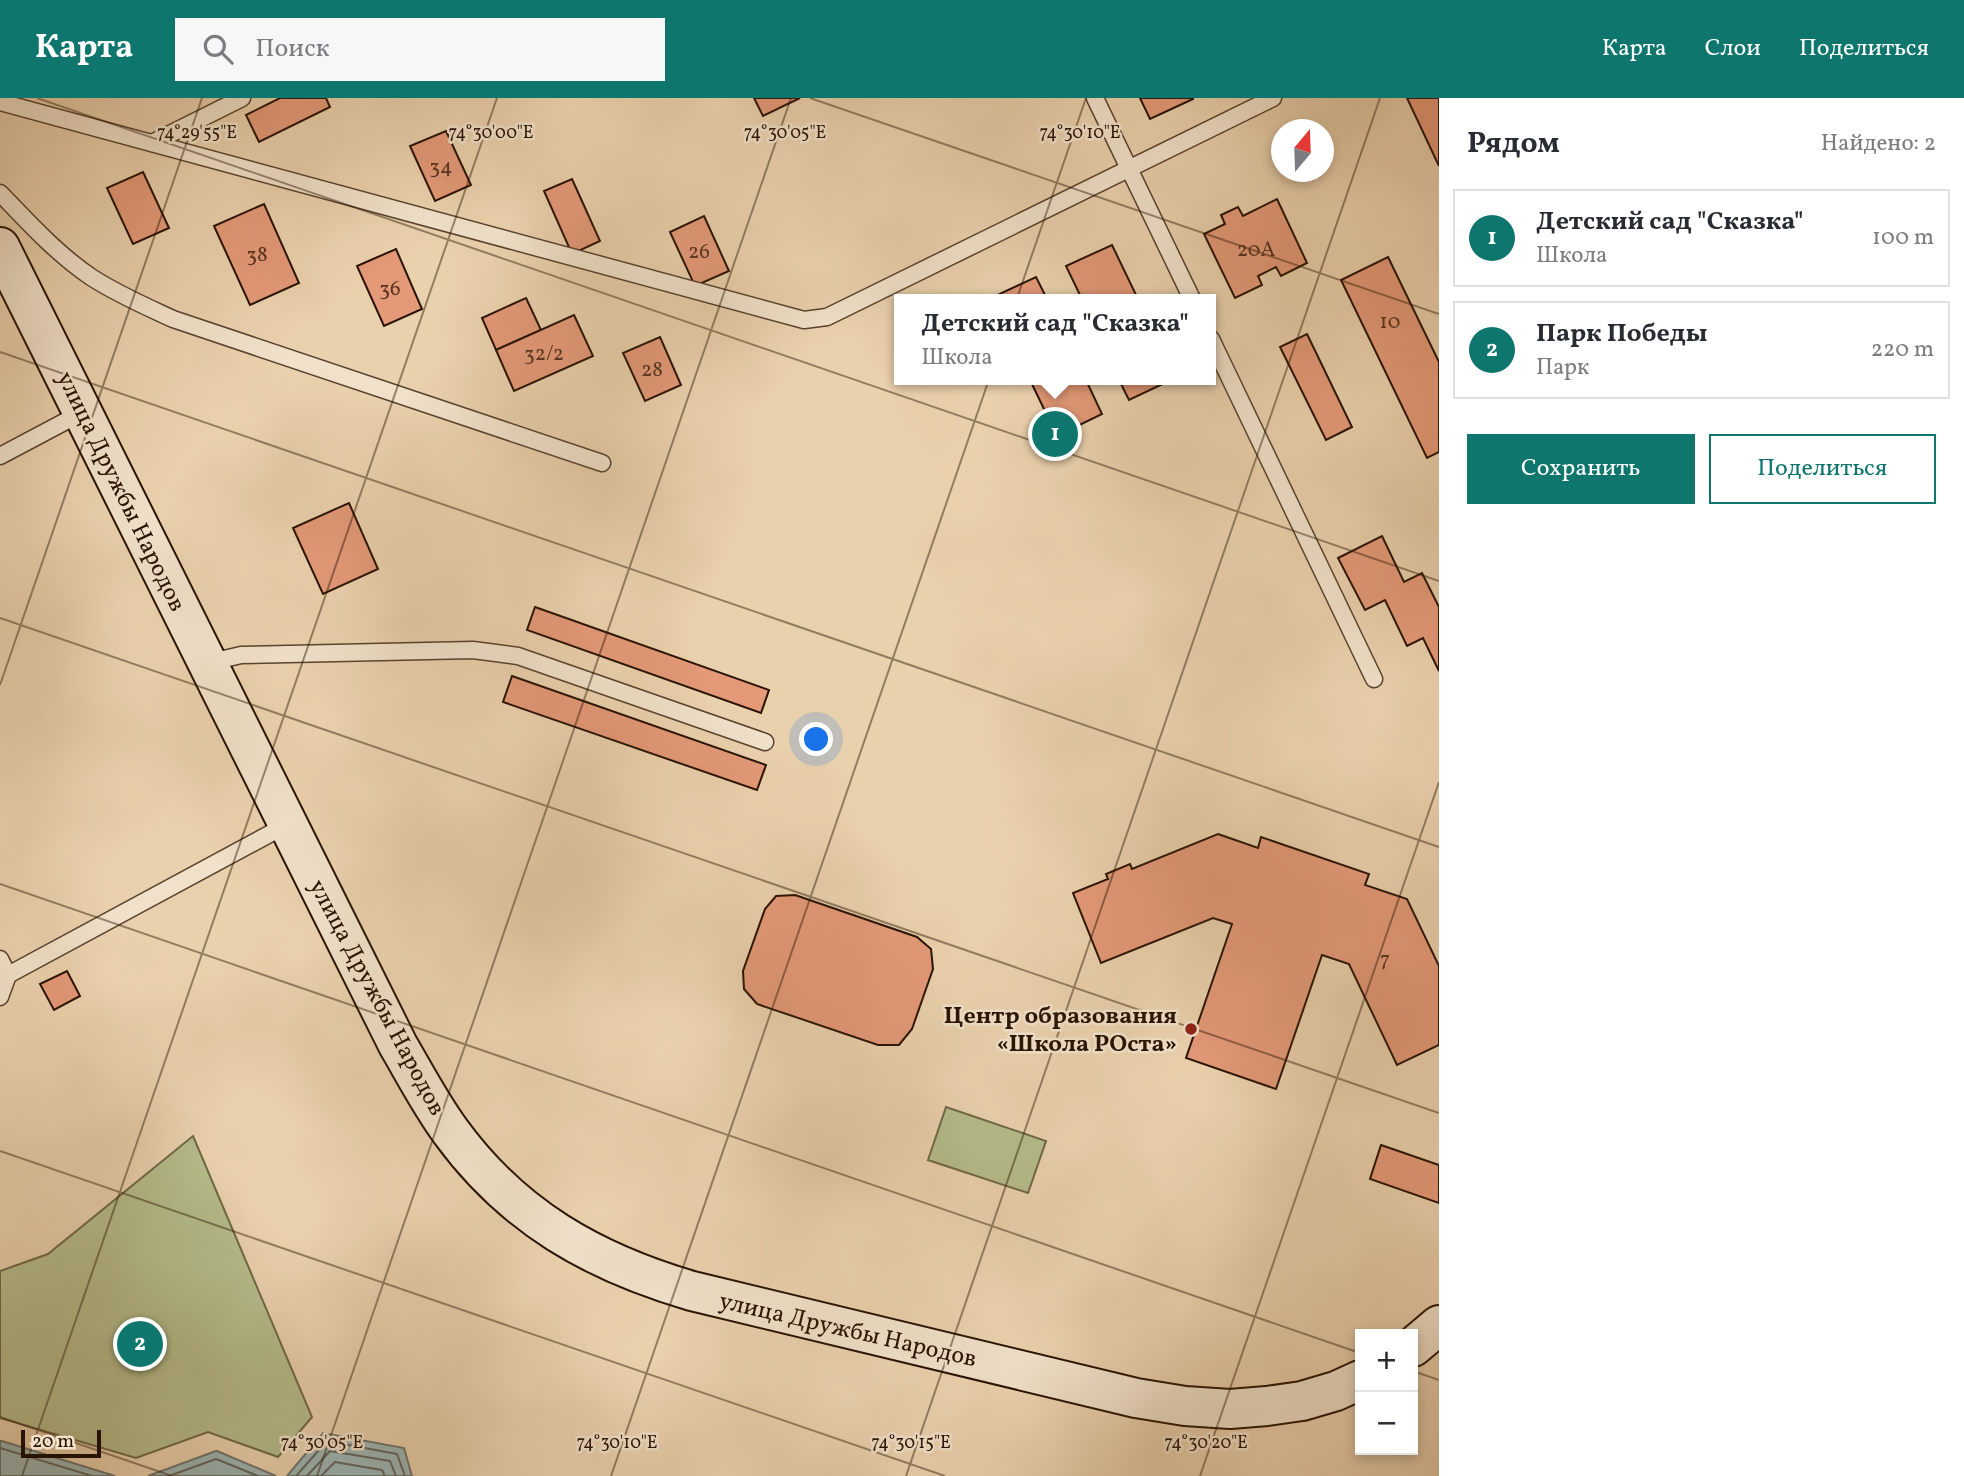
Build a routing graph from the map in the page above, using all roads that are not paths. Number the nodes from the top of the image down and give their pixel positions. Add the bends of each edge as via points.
1 (242, 98) edge
2 (1095, 98) edge
3 (1262, 100) edge
4 (0, 102) edge
5 (152, 143) junction
6 (1129, 168) junction
7 (0, 193) edge
8 (0, 247) edge
9 (1190, 294) edge
10 (1216, 349) edge
11 (83, 412) junction
12 (0, 456) edge
13 (602, 463) dead end
14 (208, 663) junction
15 (1374, 679) dead end
16 (765, 743) dead end
17 (288, 824) junction
18 (0, 959) edge
19 (8, 975) junction
20 (0, 997) edge
21 (1439, 1325) edge
22 (1418, 1343) edge
23 (1355, 1382) edge

1 - 5 lane
2 - 6 lane
3 - 6 lane
4 - 5 lane
5 - 6 lane via 804,320 827,317
6 - 9 lane
7 - 13 lane via 90,276 173,319
8 - 11 street, улица Дружбы Народов
10 - 15 lane
11 - 12 lane
11 - 14 street, улица Дружбы Народов
14 - 16 lane via 241,655 497,652
14 - 17 street, улица Дружбы Народов
17 - 19 lane
17 - 23 street, улица Дружбы Народов via 398,1045 451,1132 507,1194 577,1245 650,1279 692,1291 1136,1398 1230,1409 1301,1401
18 - 19 lane
19 - 20 lane
21 - 22 street

